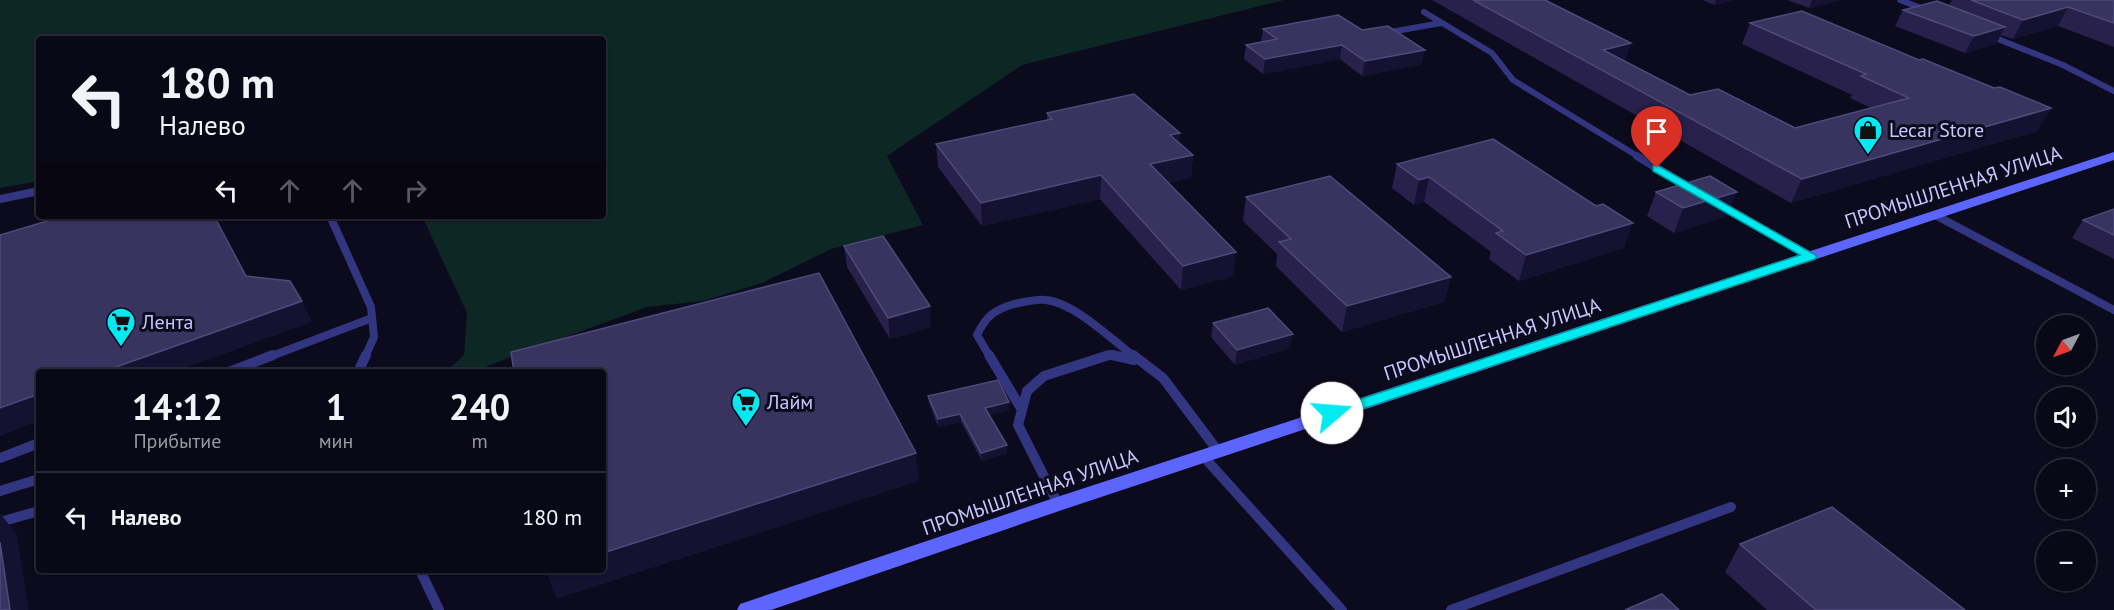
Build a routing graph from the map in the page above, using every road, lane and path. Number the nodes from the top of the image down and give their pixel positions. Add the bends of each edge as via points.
1 (1900, 0) edge
2 (1424, 12) dead end
3 (1933, 13) edge
4 (1441, 23) junction
5 (1976, 30) edge
6 (1372, 35) edge
7 (2114, 91) edge
8 (2114, 156) edge
9 (36, 192) edge
10 (1698, 193) edge
11 (0, 199) edge
12 (1718, 204) edge
13 (1935, 215) junction
14 (331, 219) edge
15 (1811, 256) junction
16 (2114, 310) edge
17 (372, 318) junction
18 (1138, 361) junction
19 (237, 369) edge
20 (359, 369) edge
21 (1022, 410) junction
22 (36, 444) edge
23 (1211, 453) junction
24 (0, 458) edge
25 (36, 480) edge
26 (0, 491) edge
27 (1058, 504) junction
28 (1731, 507) dead end
29 (36, 513) edge
30 (0, 522) edge
31 (422, 573) edge
32 (440, 610) edge
33 (747, 610) edge
34 (1342, 610) edge
35 (1451, 610) edge

1 - 3 lane
2 - 4 lane
4 - 6 lane
4 - 10 lane via 1499,58 1506,75 1513,80
5 - 7 lane via 2064,65
8 - 13 main road, ПРОМЫШЛЕННАЯ УЛИЦА
9 - 11 lane
12 - 15 lane
13 - 15 main road, ПРОМЫШЛЕННАЯ УЛИЦА
13 - 16 lane
14 - 17 lane via 371,307
15 - 23 main road, ПРОМЫШЛЕННАЯ УЛИЦА
17 - 19 lane
17 - 20 lane via 374,337
18 - 21 lane via 1110,355 1044,376 1027,391
18 - 21 lane via 1068,307 1046,300 1002,308 985,319 977,334
18 - 23 lane via 1163,378
21 - 27 lane via 1018,425
22 - 24 lane
23 - 27 main road, ПРОМЫШЛЕННАЯ УЛИЦА
23 - 34 lane
25 - 26 lane
27 - 33 main road, ПРОМЫШЛЕННАЯ УЛИЦА
28 - 35 lane
29 - 30 lane
31 - 32 lane

